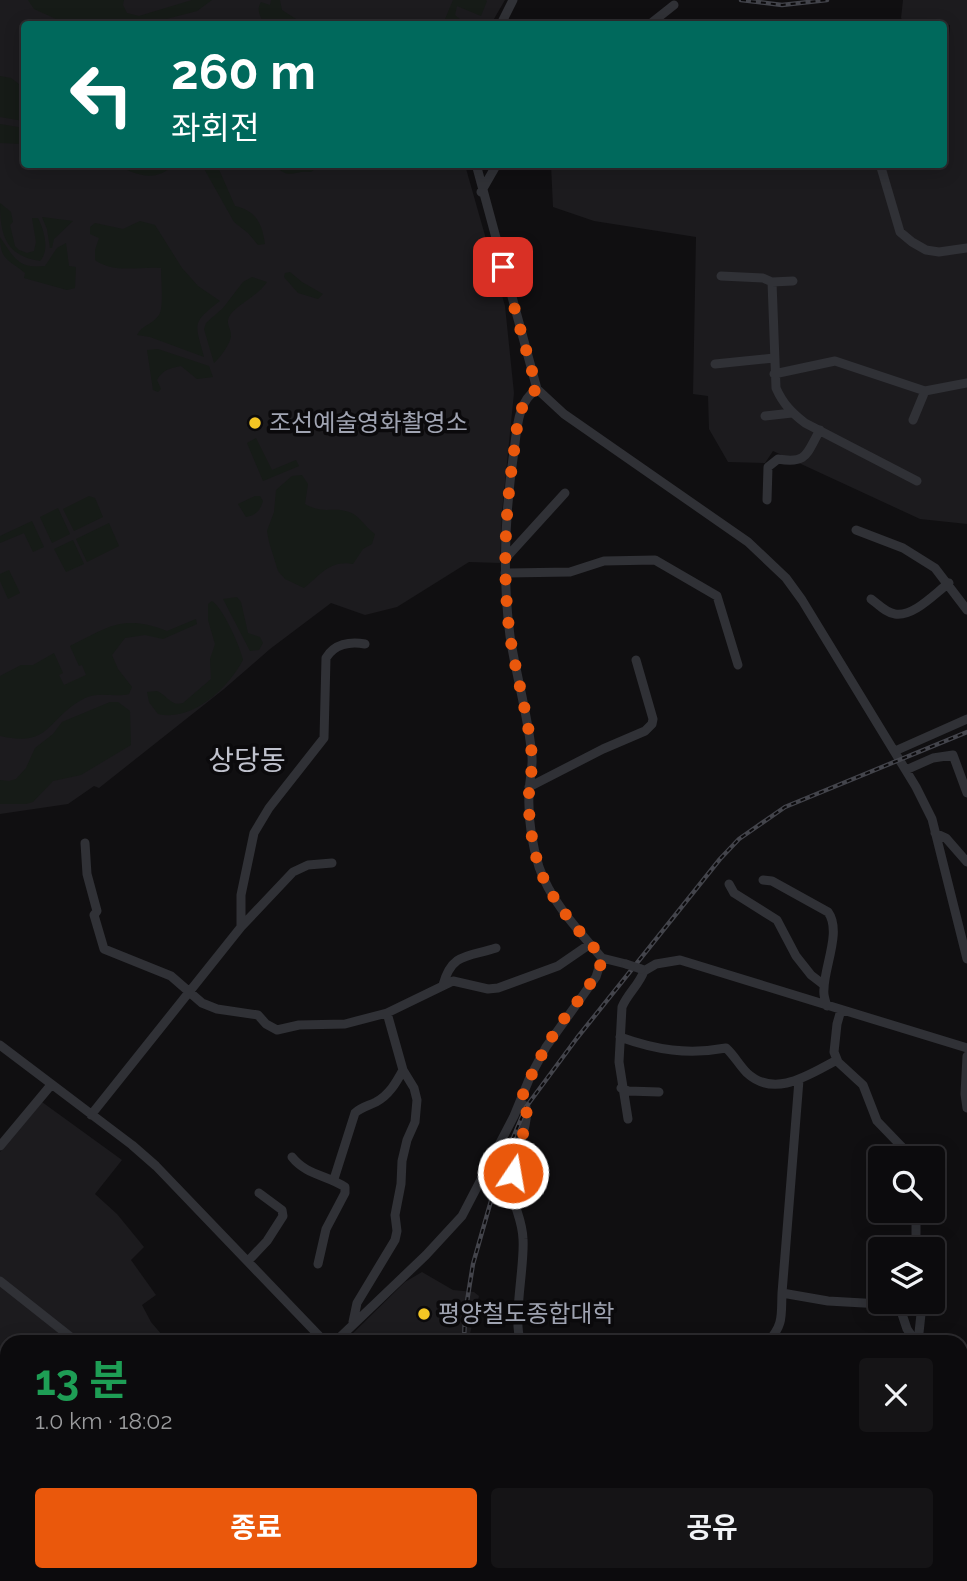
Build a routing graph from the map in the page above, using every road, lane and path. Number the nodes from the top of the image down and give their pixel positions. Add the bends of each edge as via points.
1 (513, 0) edge
2 (674, 5) dead end
3 (502, 21) edge
4 (654, 21) edge
5 (477, 168) edge
6 (495, 168) edge
7 (881, 168) edge
8 (481, 192) junction
9 (967, 248) edge
10 (721, 276) dead end
11 (793, 281) dead end
12 (772, 282) junction
13 (774, 358) junction
14 (715, 363) dead end
15 (774, 374) junction
16 (967, 383) edge
17 (537, 389) junction
18 (925, 391) junction
19 (792, 413) junction
20 (765, 416) dead end
21 (913, 420) dead end
22 (820, 430) junction
23 (917, 481) dead end
24 (565, 493) dead end
25 (767, 500) dead end
26 (856, 530) dead end
27 (505, 559) junction
28 (505, 573) junction
29 (949, 583) junction
30 (871, 599) dead end
31 (967, 610) edge
32 (365, 644) dead end
33 (636, 660) dead end
34 (738, 665) dead end
35 (967, 719) edge
36 (894, 751) junction
37 (906, 770) junction
38 (529, 787) junction
39 (967, 793) edge
40 (936, 832) junction
41 (85, 843) dead end
42 (967, 862) edge
43 (332, 863) dead end
44 (764, 880) dead end
45 (729, 884) dead end
46 (241, 927) junction
47 (590, 944) junction
48 (496, 948) dead end
49 (603, 958) junction
50 (967, 959) edge
51 (642, 970) junction
52 (443, 985) junction
53 (824, 985) junction
54 (190, 993) junction
55 (827, 1006) junction
56 (841, 1010) junction
57 (387, 1013) junction
58 (620, 1037) junction
59 (0, 1045) edge
60 (967, 1048) edge
61 (967, 1056) edge
62 (837, 1060) junction
63 (403, 1070) junction
64 (799, 1080) junction
65 (51, 1084) junction
66 (621, 1088) junction
67 (659, 1092) dead end
68 (520, 1102) junction
69 (967, 1108) edge
70 (91, 1115) junction
71 (628, 1119) dead end
72 (0, 1146) edge
73 (901, 1146) edge
74 (292, 1157) dead end
75 (334, 1180) junction
76 (259, 1193) dead end
77 (248, 1261) junction
78 (318, 1264) dead end
79 (0, 1281) edge
80 (782, 1293) junction
81 (921, 1314) edge
82 (354, 1322) junction
83 (69, 1335) edge
84 (318, 1335) edge
85 (342, 1335) edge
86 (520, 1335) edge
87 (773, 1335) edge
88 (912, 1335) edge
89 (918, 1335) edge

1 - 3 street
2 - 4 street
5 - 8 street
6 - 8 street
7 - 9 street via 900,232 926,250 939,253
8 - 17 street
10 - 12 street
11 - 12 street
12 - 13 street
13 - 14 street
13 - 15 street
15 - 18 street via 835,361
15 - 19 street via 782,401
16 - 18 street
17 - 27 street via 520,413
17 - 36 street via 564,414 737,534 771,563 802,600
18 - 21 street
19 - 20 street
19 - 22 street
22 - 23 street
22 - 25 street via 804,457 778,459 768,467
24 - 27 street
26 - 29 street via 903,548
27 - 28 street
28 - 34 street via 570,572 604,561 655,560 717,596
28 - 38 street via 510,635 532,758
29 - 30 street via 902,614 888,612
29 - 31 street
32 - 46 street via 340,645 326,658 324,738 254,834 241,895
33 - 38 street via 652,724
35 - 36 street
36 - 37 street
37 - 39 street via 953,755
37 - 40 street
38 - 47 street via 540,869 549,890
40 - 42 street
40 - 50 street
41 - 54 street via 86,874 103,949 171,976
43 - 46 street via 293,872
44 - 53 street via 831,916 832,946
45 - 53 street via 734,893 777,920 796,956
46 - 54 street
47 - 49 street
47 - 52 street via 558,966 498,988 453,981
48 - 52 street via 463,956 446,974
49 - 51 street, bridge
49 - 68 street via 596,977 546,1046
51 - 55 street via 680,960
51 - 58 street via 622,1006
52 - 57 street
53 - 55 street
54 - 57 street via 217,1009 258,1015 277,1030 345,1024
54 - 70 street
55 - 56 street
56 - 60 street
56 - 62 street via 834,1052
57 - 63 street
58 - 64 street via 687,1053 726,1048 757,1080 778,1084
58 - 66 street
59 - 65 street
61 - 69 street
62 - 64 street
62 - 73 street via 863,1085 877,1122
63 - 75 street via 383,1098 355,1113
63 - 82 street via 414,1088 417,1107 402,1161 397,1231 357,1303
64 - 80 street
65 - 70 street
65 - 72 street
66 - 67 street
66 - 71 street
68 - 82 street via 461,1216
68 - 86 street via 527,1118 511,1195 524,1241
70 - 77 street via 156,1166
74 - 75 street via 314,1175
75 - 78 street via 345,1187 345,1193 326,1229
76 - 77 street via 284,1216
77 - 84 street
79 - 83 street
80 - 87 street via 781,1325
80 - 88 street via 899,1305
81 - 89 street
82 - 85 street

